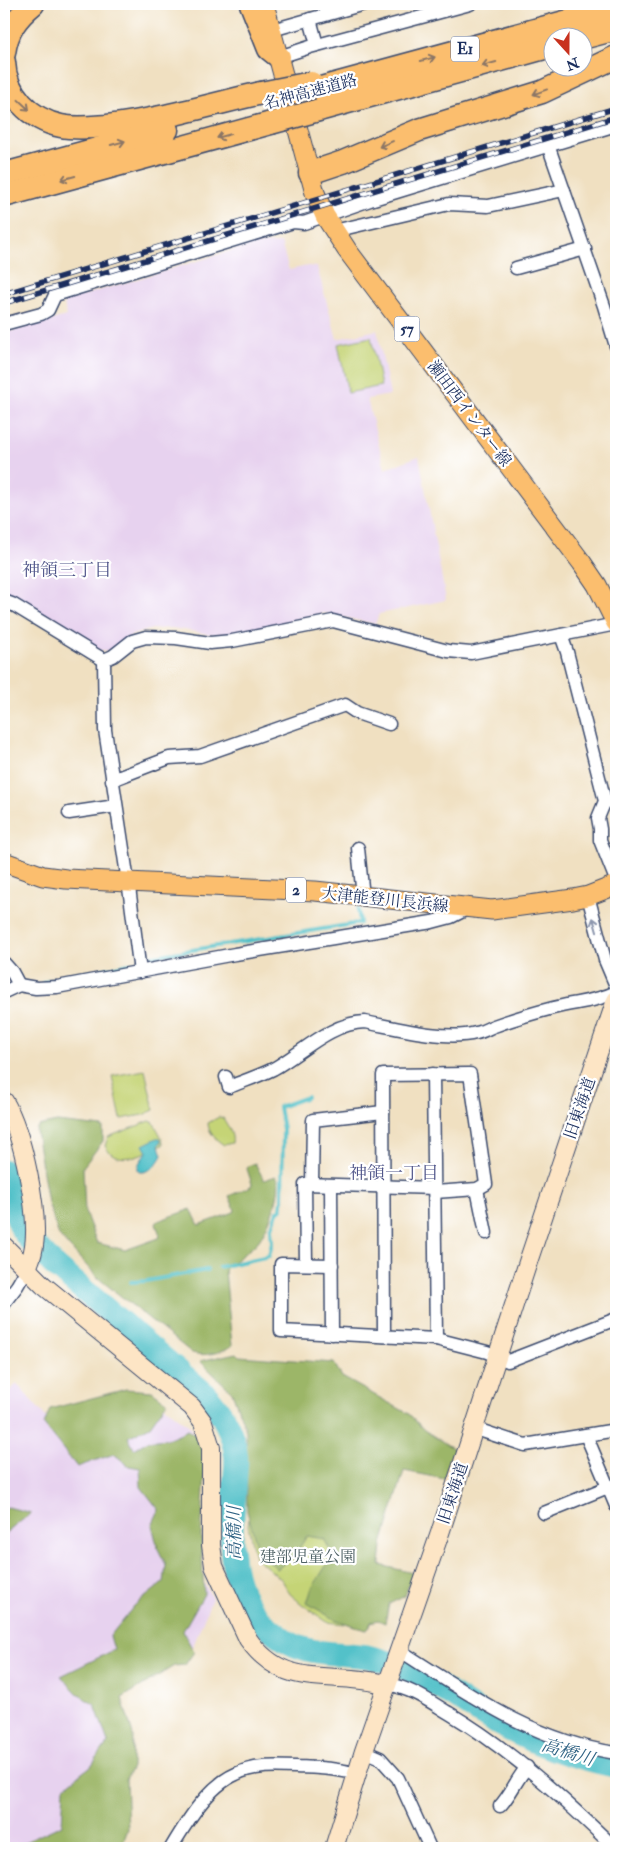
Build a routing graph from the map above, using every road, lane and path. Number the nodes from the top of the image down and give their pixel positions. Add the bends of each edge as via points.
1 (7, 4) edge
2 (33, 4) edge
3 (251, 4) edge
4 (264, 4) edge
5 (364, 4) edge
6 (470, 4) edge
7 (4, 7) edge
8 (616, 8) edge
9 (310, 19) junction
10 (616, 29) edge
11 (272, 30) junction
12 (592, 35) edge
13 (317, 45) junction
14 (542, 48) edge
15 (4, 53) edge
16 (279, 57) junction
17 (616, 57) edge
18 (4, 62) edge
19 (314, 94) junction
20 (266, 106) junction
21 (616, 124) edge
22 (548, 145) junction
23 (310, 173) junction
24 (4, 174) edge
25 (564, 190) junction
26 (4, 196) edge
27 (329, 223) junction
28 (585, 248) junction
29 (516, 268) dead end
30 (4, 324) edge
31 (616, 346) edge
32 (4, 601) edge
33 (616, 623) edge
34 (561, 635) junction
35 (104, 660) junction
36 (389, 724) dead end
37 (112, 780) junction
38 (116, 806) junction
39 (69, 813) dead end
40 (358, 848) dead end
41 (4, 862) edge
42 (616, 880) edge
43 (128, 882) junction
44 (616, 885) edge
45 (588, 896) junction
46 (363, 897) junction
47 (469, 908) junction
48 (4, 962) edge
49 (140, 972) junction
50 (18, 985) junction
51 (616, 986) edge
52 (4, 992) edge
53 (616, 992) edge
54 (616, 1000) edge
55 (432, 1074) junction
56 (226, 1077) dead end
57 (4, 1101) edge
58 (383, 1112) junction
59 (312, 1184) junction
60 (331, 1185) junction
61 (382, 1187) junction
62 (435, 1190) junction
63 (477, 1190) junction
64 (486, 1233) dead end
65 (4, 1246) edge
66 (306, 1264) junction
67 (28, 1265) junction
68 (332, 1265) junction
69 (4, 1303) edge
70 (616, 1319) edge
71 (332, 1334) junction
72 (384, 1336) junction
73 (436, 1339) junction
74 (498, 1356) junction
75 (473, 1428) junction
76 (616, 1430) edge
77 (586, 1435) junction
78 (608, 1487) junction
79 (616, 1506) edge
80 (544, 1514) dead end
81 (398, 1653) junction
82 (388, 1681) junction
83 (364, 1751) junction
84 (616, 1753) edge
85 (527, 1767) junction
86 (357, 1774) junction
87 (500, 1806) dead end
88 (171, 1848) edge
89 (334, 1848) edge
90 (430, 1848) edge
91 (615, 1848) edge

1 - 7 street
2 - 15 highway via 11,27
3 - 16 highway via 268,49
4 - 11 main road, 瀬田西インター線 / 57
5 - 9 street
6 - 13 street
19 -> 8 highway, 名神高速道路 / E1 via 401,66
9 - 11 street
9 - 13 street
10 - 12 highway
11 - 16 main road, 瀬田西インター線 / 57
13 - 16 street
14 -> 19 highway, 名神高速道路 / E1
16 - 23 main road, 瀬田西インター線 / 57
17 -> 23 highway via 542,92 419,130
18 -> 20 highway via 12,92 22,104 41,119 61,126 127,124
19 - 20 highway, 名神高速道路 / E1
24 -> 20 highway, 名神高速道路 / E1
20 -> 26 highway, 名神高速道路 / E1
21 - 22 street
22 - 25 street
22 - 27 street via 370,200
23 - 27 main road, 瀬田西インター線 / 57
25 - 27 street via 488,206 449,204
25 - 28 street
27 - 30 street via 293,222 55,295 48,310 41,314
27 - 33 main road, 瀬田西インター線 / 57 via 582,563 597,584
28 - 29 street
28 - 31 street
32 - 35 street
33 - 34 street
34 - 35 street via 481,652 460,653 333,621 210,643 146,637 132,641
34 - 42 street via 606,801 598,818 600,840
35 - 37 street via 105,730
36 - 37 street via 357,713 345,705 200,756 169,758
37 - 38 street
38 - 39 street
38 - 43 street
40 - 46 street
41 - 43 main road, 大津能登川長浜線 / 2 via 43,876
43 - 46 main road, 大津能登川長浜線 / 2 via 315,891
43 - 49 street
44 - 45 main road, 大津能登川長浜線 / 2
45 - 47 main road, 大津能登川長浜線 / 2 via 492,910
51 -> 45 street via 605,960
46 - 47 main road, 大津能登川長浜線 / 2
47 - 49 street via 432,922
48 - 50 street
49 - 50 street via 57,987
50 - 52 street
53 - 56 street via 601,1000 553,1008 467,1035 432,1034 356,1022 315,1041 262,1074 229,1086
54 - 74 street, 旧東海道
55 - 58 street via 383,1074
55 - 62 street
55 - 63 street via 470,1074 486,1184
57 - 67 street via 20,1138 32,1199 34,1250
58 - 59 street via 313,1120
58 - 61 street
59 - 60 street
59 - 66 street via 305,1184
60 - 61 street
60 - 68 street
61 - 62 street
61 - 72 street
62 - 63 street
62 - 73 street
63 - 64 street
65 - 67 street
66 - 68 street
66 - 71 street via 281,1264 281,1331
67 - 69 street
67 - 82 street via 43,1285 192,1407 203,1422 211,1448 212,1557 255,1648 277,1666 292,1673
68 - 71 street
70 - 74 street via 508,1360
71 - 72 street
72 - 73 street
73 - 74 street
74 - 75 street, 旧東海道
75 - 77 street via 525,1445
75 - 81 street, 旧東海道
76 - 77 street
77 - 78 street
78 - 79 street
78 - 80 street
81 - 82 street, 旧東海道
81 - 84 street via 523,1725 571,1744
82 - 83 street, 旧東海道
82 - 85 street via 418,1694 459,1719
83 - 86 street, 旧東海道
83 - 90 street via 380,1758 398,1778
85 - 87 street
85 - 91 street
86 - 88 street via 338,1769 273,1766 236,1774 196,1810
86 - 89 street, 旧東海道

